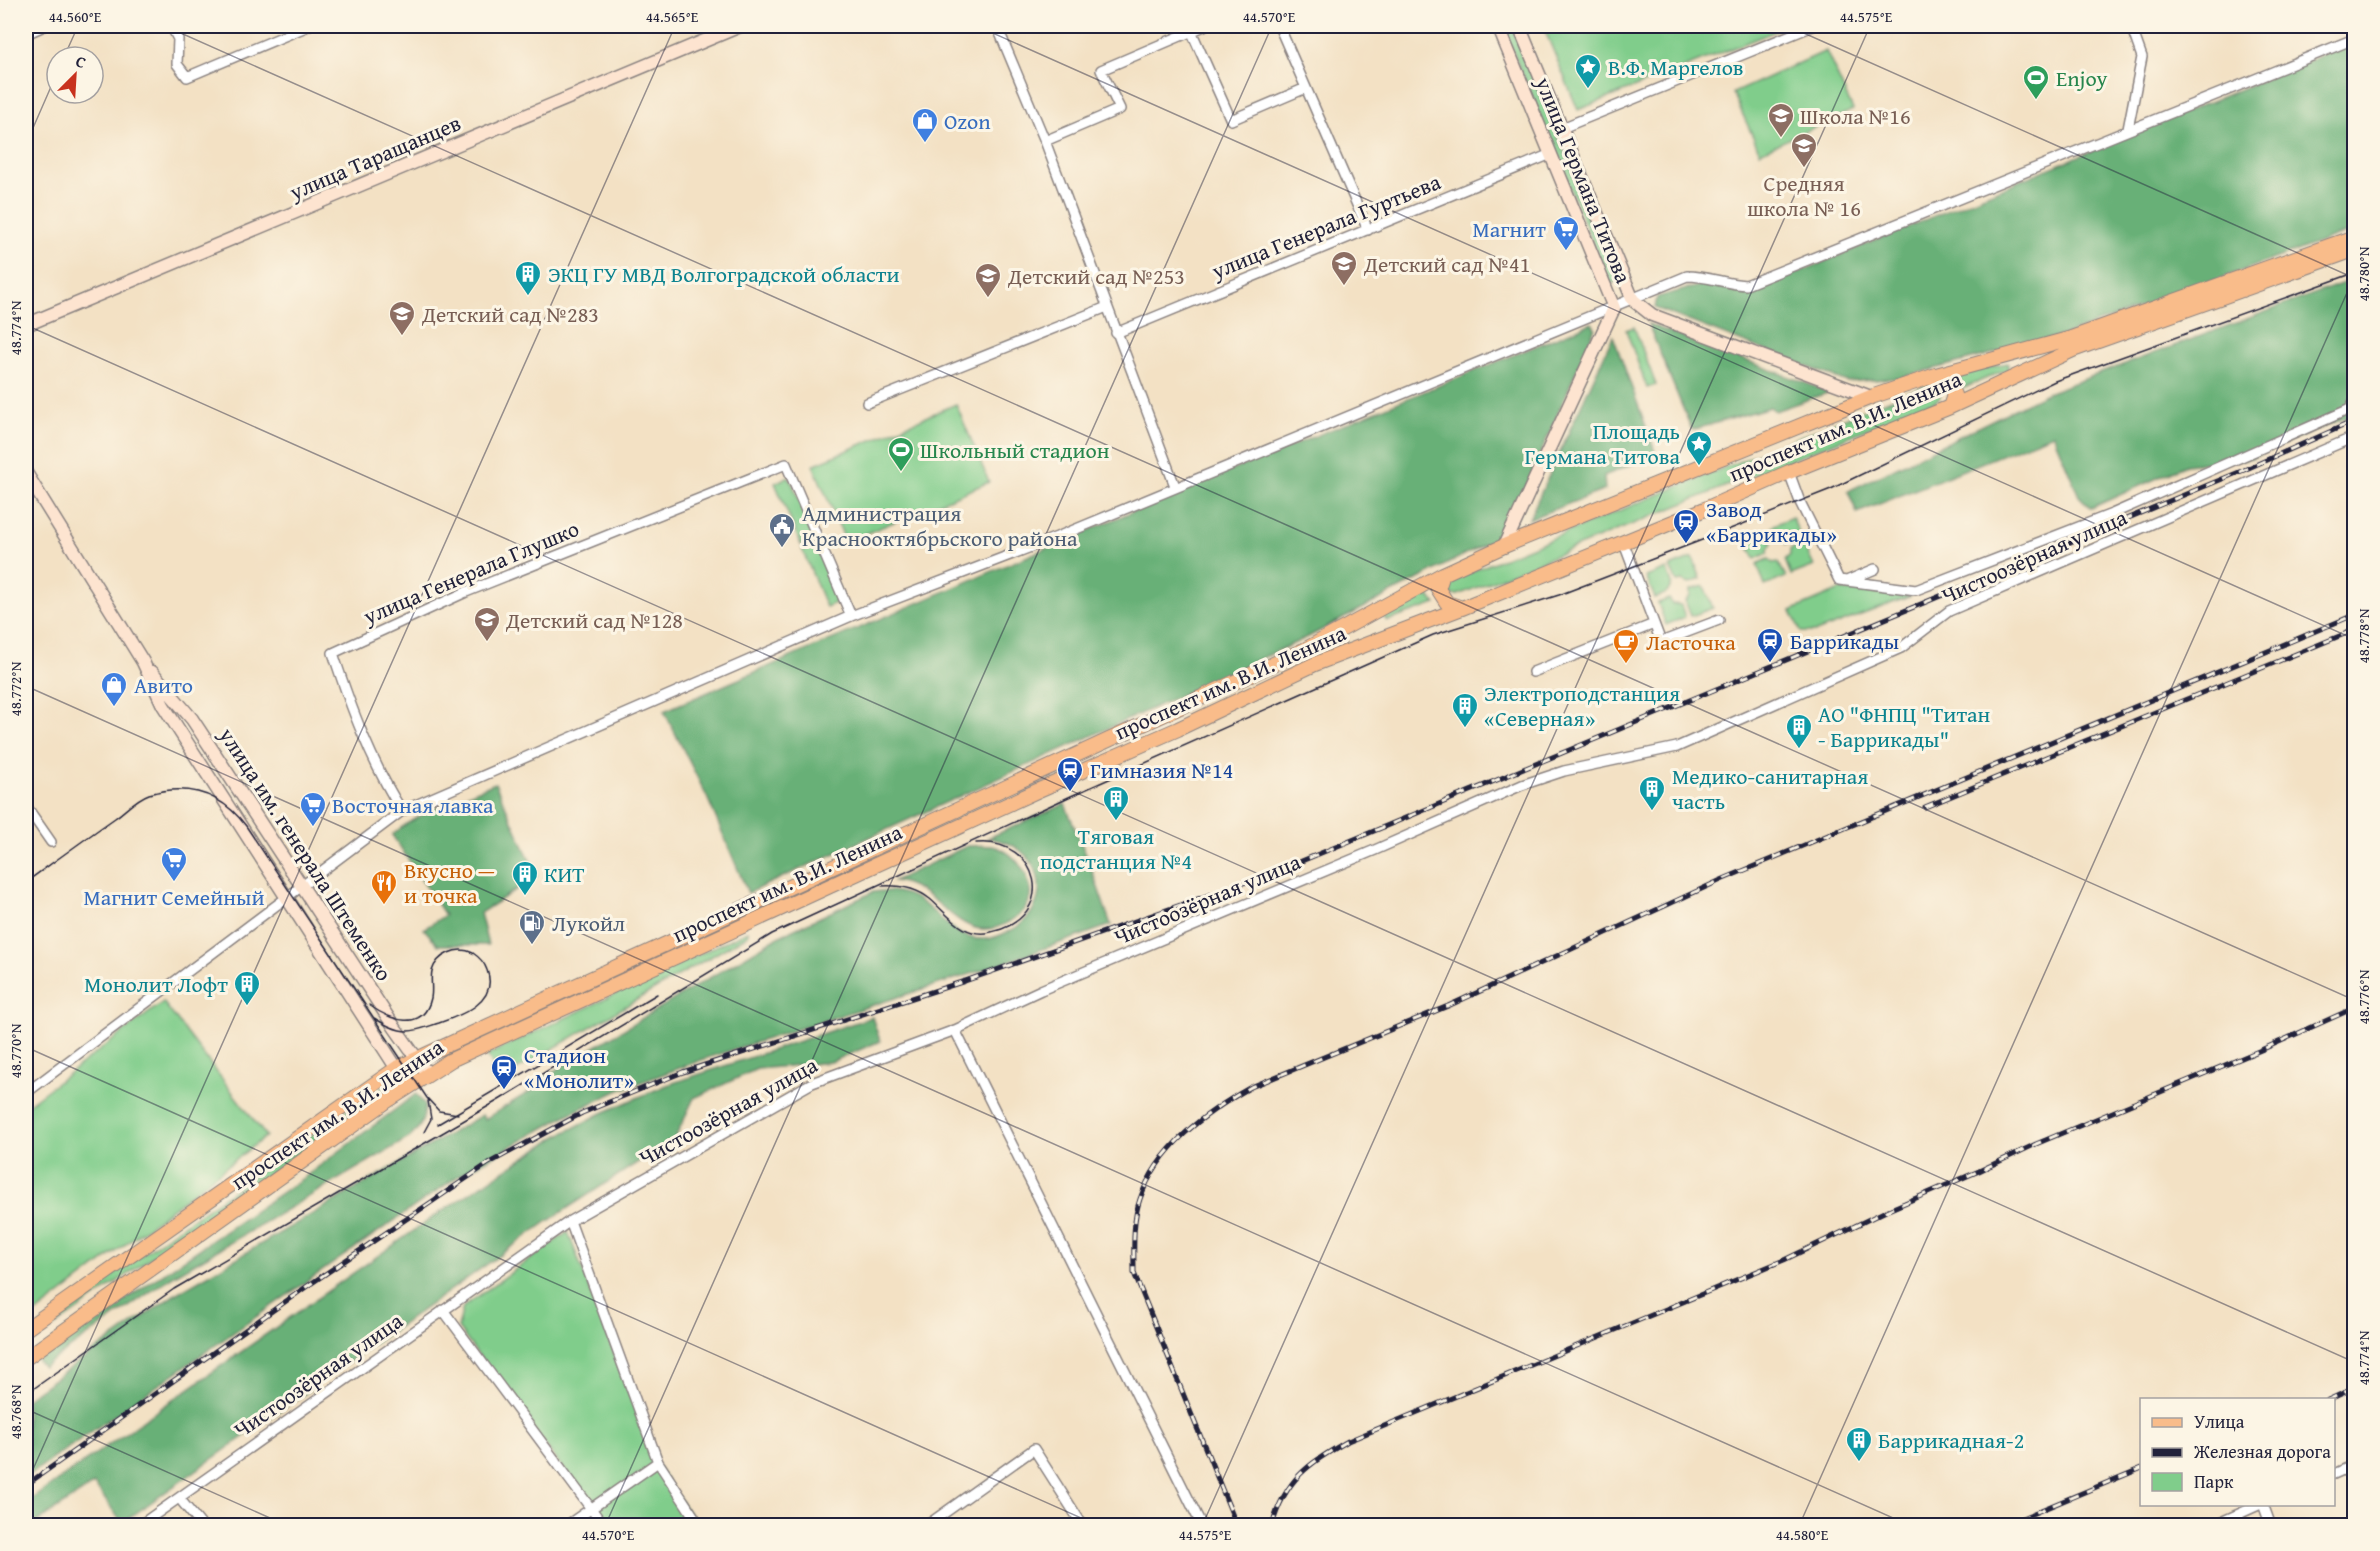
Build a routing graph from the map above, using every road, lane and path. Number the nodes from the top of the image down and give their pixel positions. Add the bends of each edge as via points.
1 (44, 26) edge
2 (171, 26) edge
3 (308, 26) edge
4 (740, 26) edge
5 (997, 26) edge
6 (1204, 26) edge
7 (1279, 26) edge
8 (1498, 26) edge
9 (1519, 26) edge
10 (1813, 26) edge
11 (2131, 26) edge
12 (1190, 28) edge
13 (26, 34) edge
14 (2355, 39) edge
15 (1306, 88) junction
16 (1562, 128) junction
17 (2128, 129) junction
18 (1045, 141) junction
19 (1551, 154) junction
20 (1368, 230) junction
21 (2355, 237) edge
22 (2355, 250) edge
23 (1633, 300) junction
24 (1107, 307) junction
25 (1614, 308) junction
26 (26, 325) edge
27 (1116, 333) junction
28 (1936, 375) junction
29 (1871, 396) junction
30 (2355, 402) edge
31 (867, 403) dead end
32 (1950, 407) junction
33 (2355, 436) edge
34 (1789, 472) junction
35 (26, 473) edge
36 (1175, 486) junction
37 (1623, 542) junction
38 (1504, 546) junction
39 (1875, 569) dead end
40 (1443, 574) junction
41 (1847, 581) junction
42 (1462, 608) junction
43 (851, 616) junction
44 (1719, 621) dead end
45 (1654, 624) junction
46 (143, 662) junction
47 (1533, 672) dead end
48 (26, 806) edge
49 (402, 811) junction
50 (51, 842) dead end
51 (301, 886) junction
52 (287, 896) junction
53 (956, 1030) junction
54 (417, 1059) junction
55 (397, 1068) junction
56 (428, 1073) junction
57 (408, 1086) junction
58 (26, 1093) edge
59 (570, 1221) junction
60 (443, 1310) junction
61 (26, 1329) edge
62 (27, 1354) edge
63 (658, 1462) junction
64 (2355, 1465) edge
65 (2335, 1474) edge
66 (179, 1498) junction
67 (2257, 1506) edge
68 (2263, 1506) edge
69 (591, 1507) junction
70 (139, 1526) edge
71 (202, 1526) edge
72 (566, 1526) edge
73 (604, 1526) edge
74 (700, 1526) edge
75 (926, 1526) edge
76 (1083, 1526) edge
77 (1202, 1526) edge
78 (2212, 1526) edge
79 (2271, 1526) edge

1 - 13 street
2 - 3 street via 178,39 177,64 187,77
4 - 26 street, улица Таращанцев
5 - 18 street
6 - 12 street
7 - 15 street
8 - 19 street, улица Германа Титова
9 - 16 street, улица Германа Титова
10 - 16 street
11 - 17 street via 2142,57
12 - 15 street via 1231,120
12 - 18 street via 1101,70 1120,109
14 - 17 street
15 - 20 street
16 - 23 street, улица Германа Титова
17 - 23 street via 1746,285 1687,276
18 - 24 street
19 - 20 street, улица Генерала Гуртьева
19 - 25 street, улица Германа Титова
20 - 27 street, улица Генерала Гуртьева
21 - 28 main road, проспект им. В.И. Ленина via 2068,339
22 - 32 main road, проспект им. В.И. Ленина via 2073,350
23 - 25 street
23 - 29 street, улица Германа Титова via 1652,315
24 - 27 street
24 - 31 street
25 - 36 street
25 - 38 street, улица Германа Титова
27 - 36 street
28 - 29 main road, проспект им. В.И. Ленина
28 - 32 main road via 1949,384 1954,395
29 - 38 main road, проспект им. В.И. Ленина
30 - 41 street via 2350,409 2280,442 2112,514 1916,590
32 - 34 main road, проспект им. В.И. Ленина
33 - 53 street, Чистоозёрная улица via 1950,611 1901,648 1677,747 1564,771 1522,785
34 - 37 main road, проспект им. В.И. Ленина
34 - 41 street via 1839,580
35 - 46 street, улица им. генерала Штеменко
36 - 43 street via 1057,537
37 - 42 main road, проспект им. В.И. Ленина
37 - 45 street
38 - 40 main road, проспект им. В.И. Ленина
39 - 41 street
40 - 42 main road via 1438,589 1446,603
40 - 54 main road, проспект им. В.И. Ленина via 1306,649
42 - 56 main road, проспект им. В.И. Ленина via 1315,664
43 - 49 street
43 - 49 street, улица Генерала Глушко via 786,464 465,592 333,653 349,704 384,782
44 - 45 street via 1661,642
45 - 47 street
46 - 51 street, улица им. генерала Штеменко via 192,719
46 - 52 street, улица им. генерала Штеменко via 167,712
48 - 50 street
49 - 51 street
51 - 52 street
51 - 54 street, улица им. генерала Штеменко
52 - 55 street, улица им. генерала Штеменко
52 - 58 street
53 - 59 street, Чистоозёрная улица via 812,1083
53 - 77 street
54 - 55 main road, проспект им. В.И. Ленина
54 - 56 street, улица им. генерала Штеменко
55 - 57 street, улица им. генерала Штеменко
55 - 61 main road, проспект им. В.И. Ленина
56 - 57 main road, проспект им. В.И. Ленина
57 - 62 main road, проспект им. В.И. Ленина
59 - 60 street, Чистоозёрная улица
59 - 63 street
60 - 66 street, Чистоозёрная улица
60 - 69 street
63 - 69 street
63 - 74 street
64 - 65 street
66 - 70 street, Чистоозёрная улица
66 - 71 street
67 - 78 street
68 - 79 street
69 - 72 street
69 - 73 street
75 - 76 street via 1034,1449

